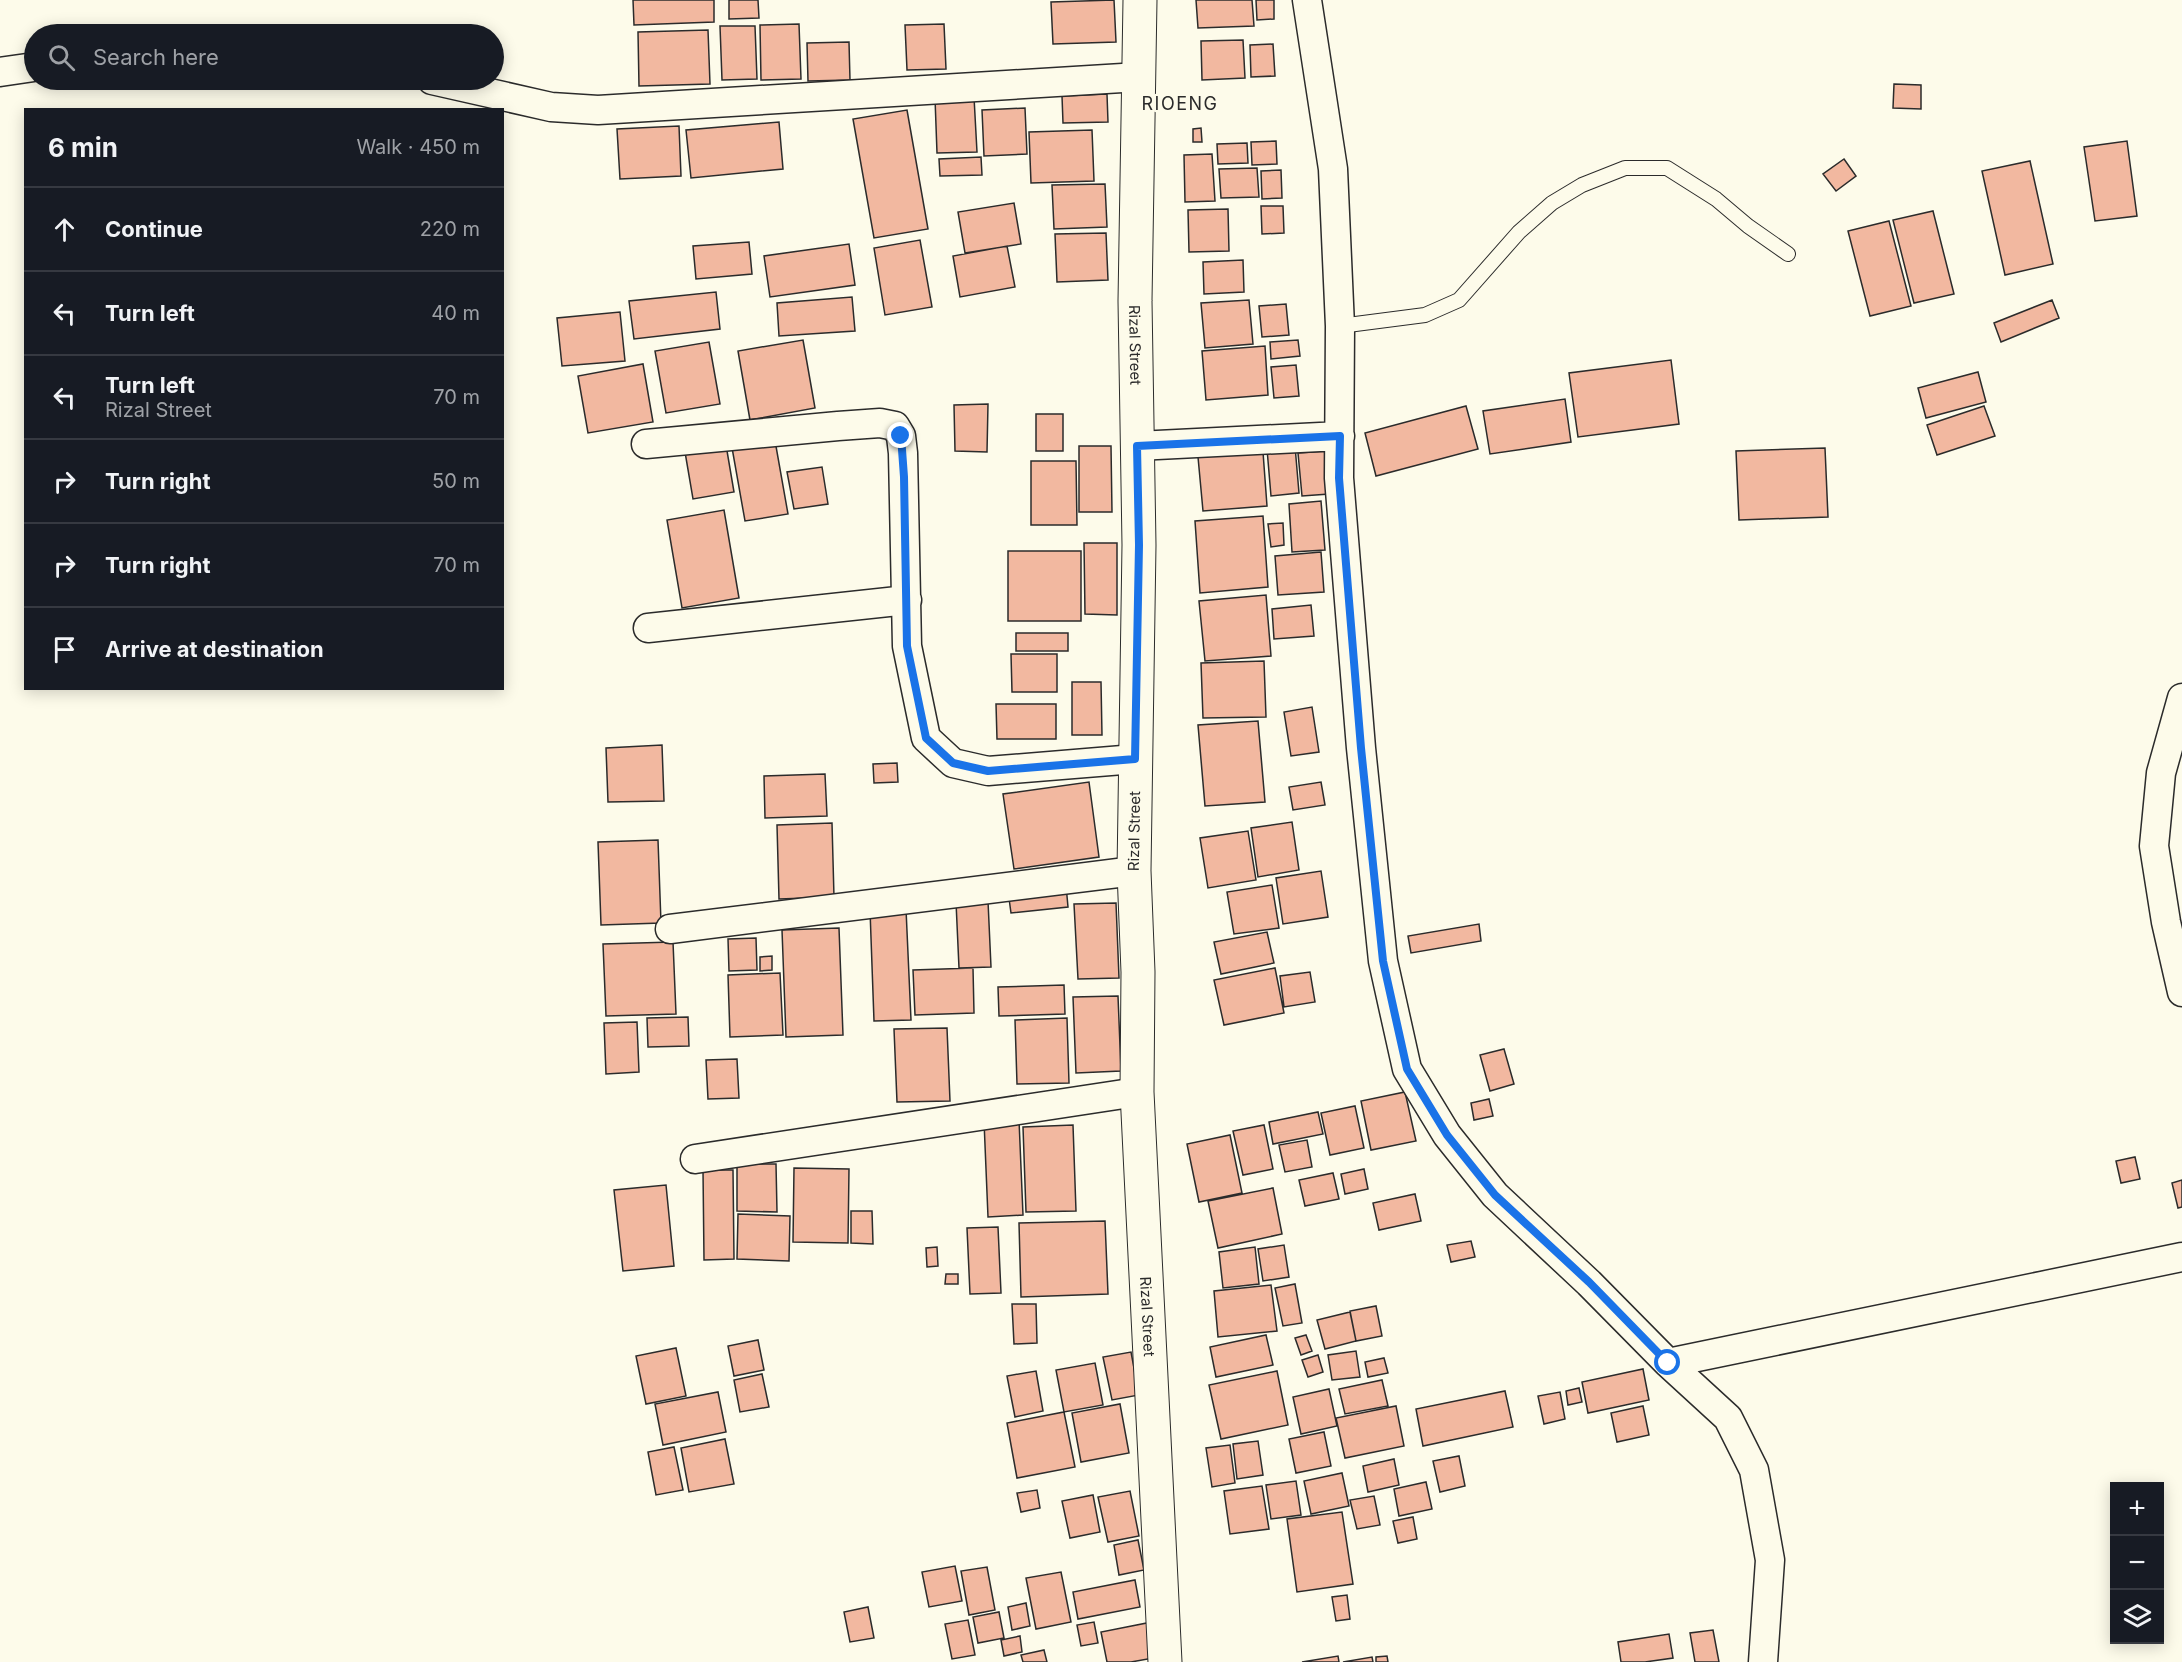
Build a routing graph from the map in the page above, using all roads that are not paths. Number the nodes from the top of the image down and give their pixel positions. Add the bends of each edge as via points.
1 (1140, 0) edge
2 (1307, 0) edge
3 (24, 68) edge
4 (0, 72) edge
5 (1139, 77) junction
6 (476, 90) edge
7 (1788, 254) dead end
8 (1340, 326) junction
9 (1340, 436) junction
10 (646, 444) dead end
11 (1137, 446) junction
12 (907, 600) junction
13 (648, 628) dead end
14 (2182, 698) edge
15 (1135, 759) junction
16 (1134, 871) junction
17 (670, 929) dead end
18 (2182, 992) edge
19 (1137, 1092) junction
20 (695, 1159) dead end
21 (2182, 1257) edge
22 (1668, 1363) junction
23 (1165, 1662) edge
24 (1763, 1662) edge

1 - 5 main road, Rizal Street
2 - 8 street via 1333,169
3 - 4 street
5 - 6 street via 598,110 552,107
5 - 11 main road, Rizal Street
7 - 8 lane via 1716,199 1667,168 1625,168 1582,185 1552,203 1519,232 1459,300 1425,315
8 - 9 street
9 - 11 street
9 - 22 street via 1339,478 1361,748 1383,961 1407,1069 1447,1135 1495,1195 1589,1282
10 - 12 street via 838,426 895,426 903,453
11 - 15 main road, Rizal Street
12 - 13 street
12 - 15 street via 907,646 926,738 953,763 988,771
14 - 18 street via 2161,773 2154,846
15 - 16 main road, Rizal Street
16 - 17 street
16 - 19 main road, Rizal Street
19 - 20 street
19 - 23 main road, Rizal Street
21 - 22 street
22 - 24 street via 1728,1418 1754,1470 1770,1560

